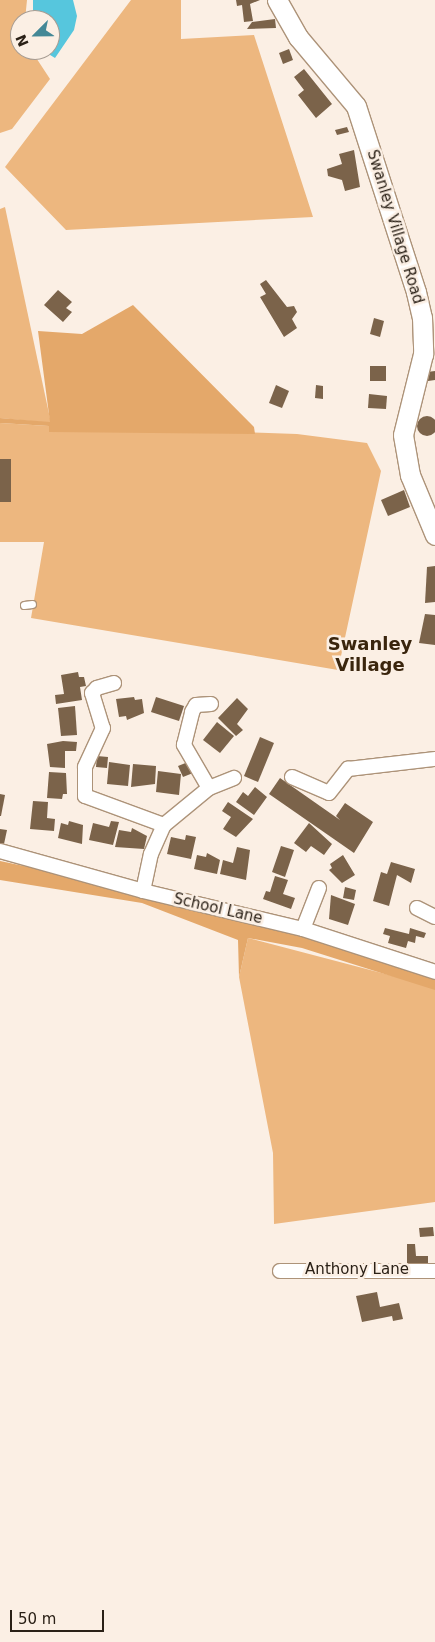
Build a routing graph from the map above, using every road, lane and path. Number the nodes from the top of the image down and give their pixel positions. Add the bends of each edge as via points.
1 (277, 0) edge
2 (428, 356) edge
3 (435, 535) edge
4 (32, 604) dead end
5 (24, 605) dead end
6 (114, 683) dead end
7 (211, 704) dead end
8 (435, 759) edge
9 (292, 777) dead end
10 (234, 778) dead end
11 (209, 788) junction
12 (164, 825) junction
13 (0, 851) edge
14 (319, 888) dead end
15 (143, 891) junction
16 (417, 908) dead end
17 (435, 917) edge
18 (303, 929) junction
19 (435, 972) edge
20 (280, 1271) dead end
21 (435, 1271) edge

1 - 2 street, Swanley Village Road via 298,37 356,106 420,309
2 - 3 street, Swanley Village Road via 403,435 410,475
4 - 5 lane
6 - 12 street via 92,693 102,728 85,767 85,796
7 - 11 street via 196,705 184,744
8 - 9 street via 348,769 329,793
10 - 11 street
11 - 12 street
12 - 15 street via 151,854
13 - 15 street, School Lane
14 - 18 street
15 - 18 street, School Lane
16 - 17 street
18 - 19 street, School Lane
20 - 21 street, Anthony Lane

